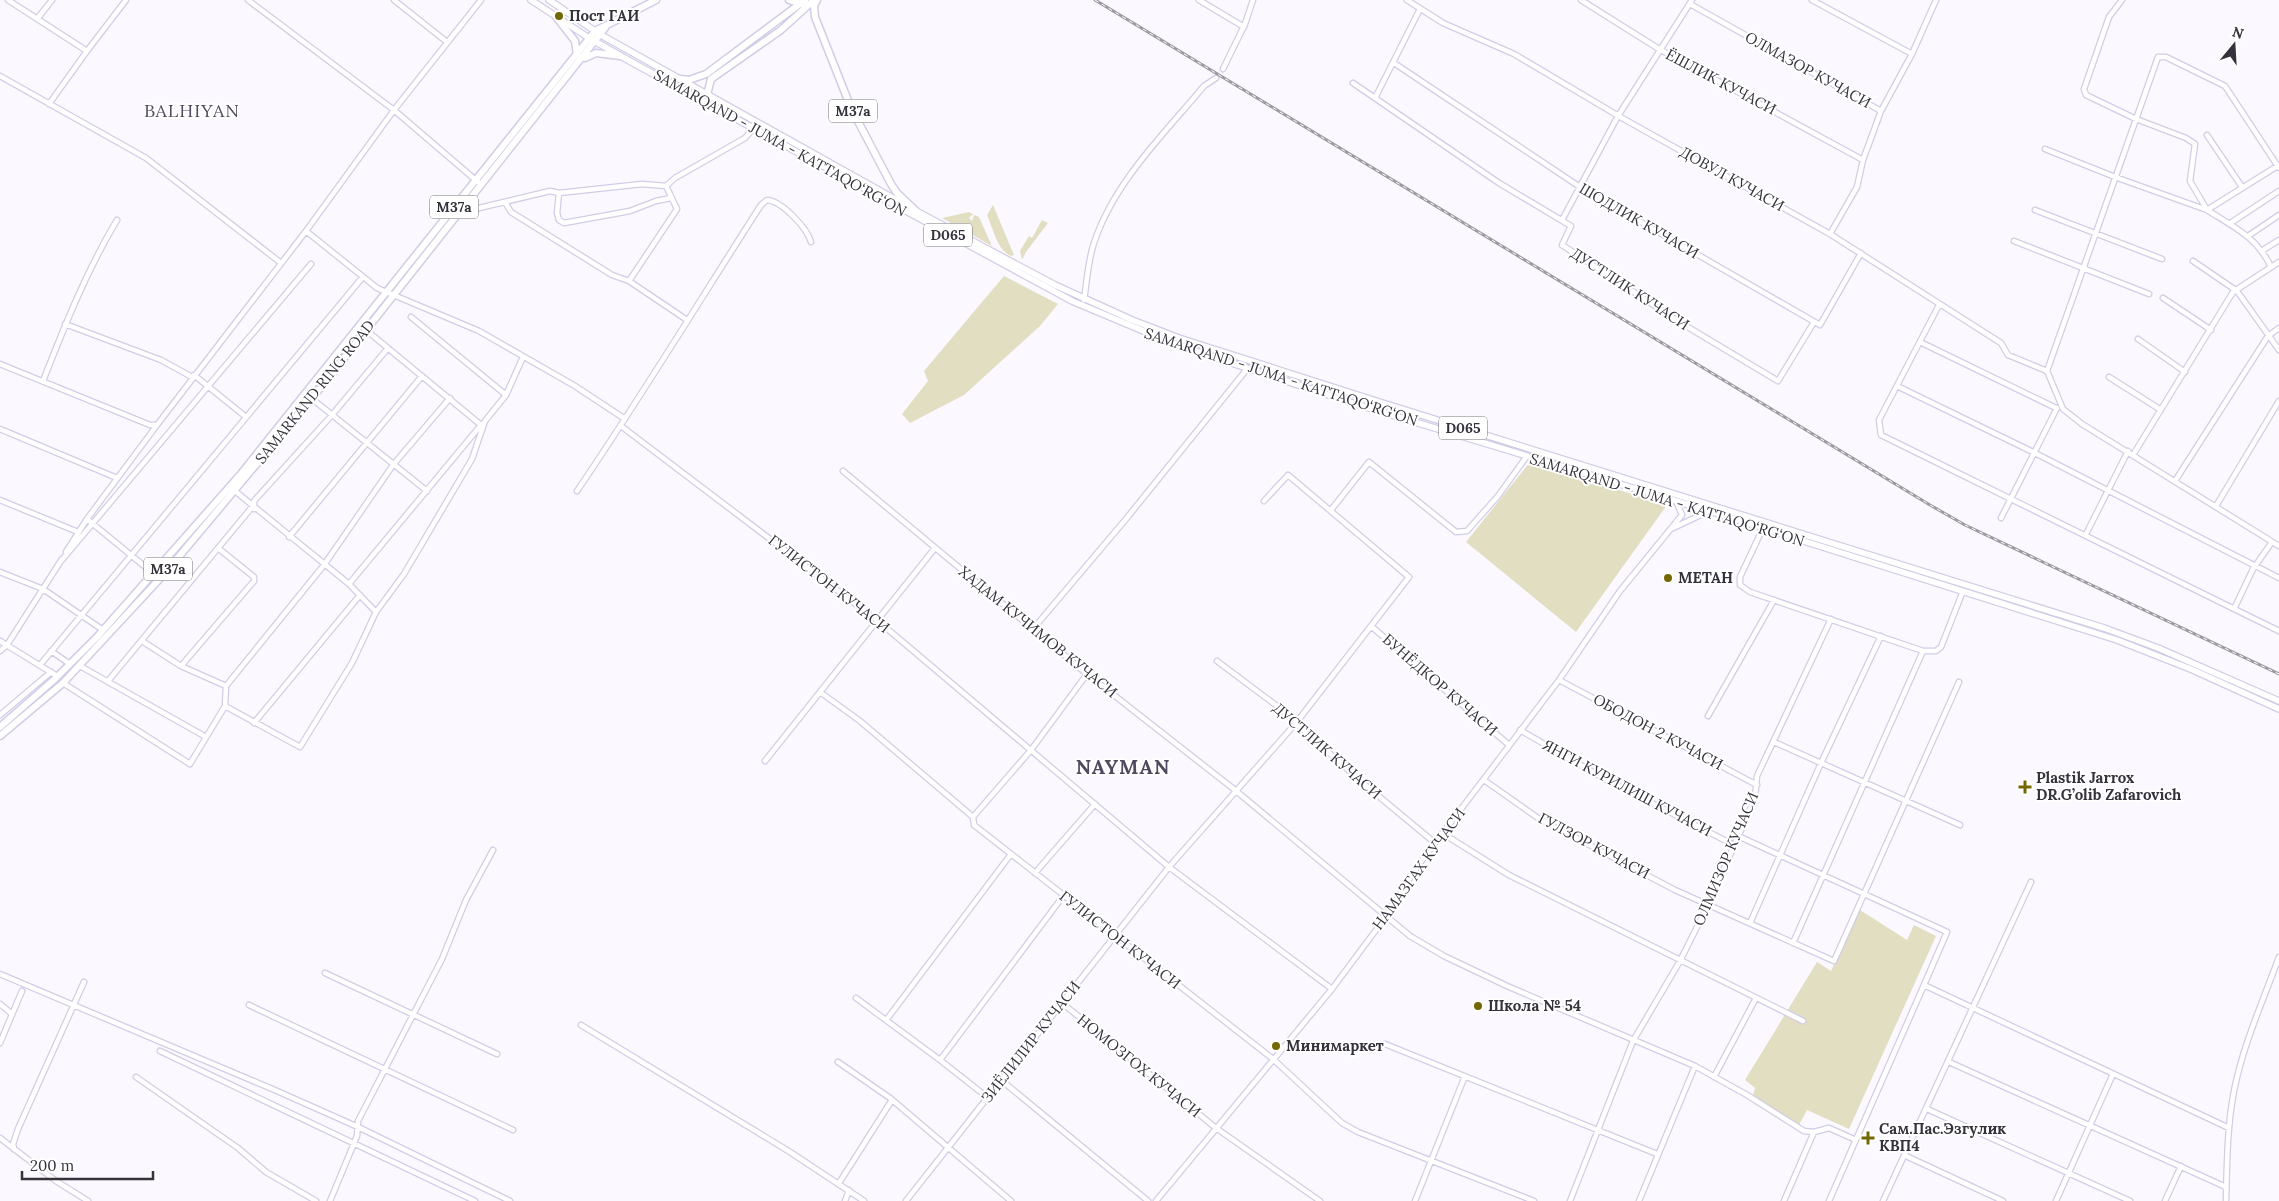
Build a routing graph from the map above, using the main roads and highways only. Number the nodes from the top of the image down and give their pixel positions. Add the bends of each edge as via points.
1 (531, 0) edge
2 (549, 0) edge
3 (656, 0) edge
4 (788, 0) edge
5 (795, 0) edge
6 (816, 0) edge
7 (804, 3) edge
8 (557, 18) junction
9 (598, 33) junction
10 (592, 40) junction
11 (620, 56) junction
12 (579, 58) junction
13 (680, 79) junction
14 (707, 95) junction
15 (478, 182) junction
16 (916, 211) junction
17 (389, 294) junction
18 (1321, 382) junction
19 (1318, 390) junction
20 (1489, 436) junction
21 (1486, 443) junction
22 (1947, 583) junction
23 (97, 637) junction
24 (102, 643) junction
25 (2279, 701) edge
26 (2279, 709) edge
27 (0, 727) edge
28 (0, 736) edge

1 - 8 main road, SAMARQAND - JUMA - KATTAQO‘RG‘ON / D065
2 - 9 main road, SAMARQAND - JUMA - KATTAQO‘RG‘ON / D065
3 - 9 highway, SAMARKAND RING ROAD / M37a
4 - 7 highway
5 - 7 highway
6 - 7 highway, M37a
6 - 16 highway, M37a via 815,17 851,108 891,184
7 - 13 highway, M37a via 706,74 689,80
7 - 14 highway, M37a via 764,42 711,79
8 - 10 main road, SAMARQAND - JUMA - KATTAQO‘RG‘ON / D065
8 - 12 highway via 576,41
9 - 10 highway, SAMARKAND RING ROAD / M37a
9 - 13 main road, SAMARQAND - JUMA - KATTAQO‘RG‘ON / D065
10 - 11 main road, SAMARQAND - JUMA - KATTAQO‘RG‘ON / D065
10 - 12 highway, SAMARKAND RING ROAD / M37a
11 - 12 highway via 596,53
11 - 19 main road, SAMARQAND - JUMA - KATTAQO‘RG‘ON / D065 via 1092,312 1177,345
12 - 15 highway, SAMARKAND RING ROAD / M37a
13 - 14 main road, SAMARQAND - JUMA - KATTAQO‘RG‘ON / D065
14 - 16 main road, SAMARQAND - JUMA - KATTAQO‘RG‘ON / D065
15 - 17 highway, SAMARKAND RING ROAD / M37a
15 - 17 highway, SAMARKAND RING ROAD / M37a via 457,213
16 - 18 main road, SAMARQAND - JUMA - KATTAQO‘RG‘ON / D065 via 1084,300 1179,338
17 - 23 highway, SAMARKAND RING ROAD / M37a via 240,475
17 - 24 highway, SAMARKAND RING ROAD / M37a via 366,330 311,398
18 - 19 main road
18 - 20 main road, SAMARQAND - JUMA - KATTAQO‘RG‘ON / D065
19 - 21 main road, SAMARQAND - JUMA - KATTAQO‘RG‘ON / D065
20 - 21 main road
20 - 22 main road, SAMARQAND - JUMA - KATTAQO‘RG‘ON / D065
21 - 22 main road, SAMARQAND - JUMA - KATTAQO‘RG‘ON / D065
22 - 25 main road, SAMARQAND - JUMA - KATTAQO‘RG‘ON / D065 via 2131,637
22 - 26 main road, SAMARQAND - JUMA - KATTAQO‘RG‘ON / D065 via 2134,646
23 - 24 highway
23 - 27 highway, SAMARKAND RING ROAD / M37a
24 - 28 highway, SAMARKAND RING ROAD / M37a via 63,683

